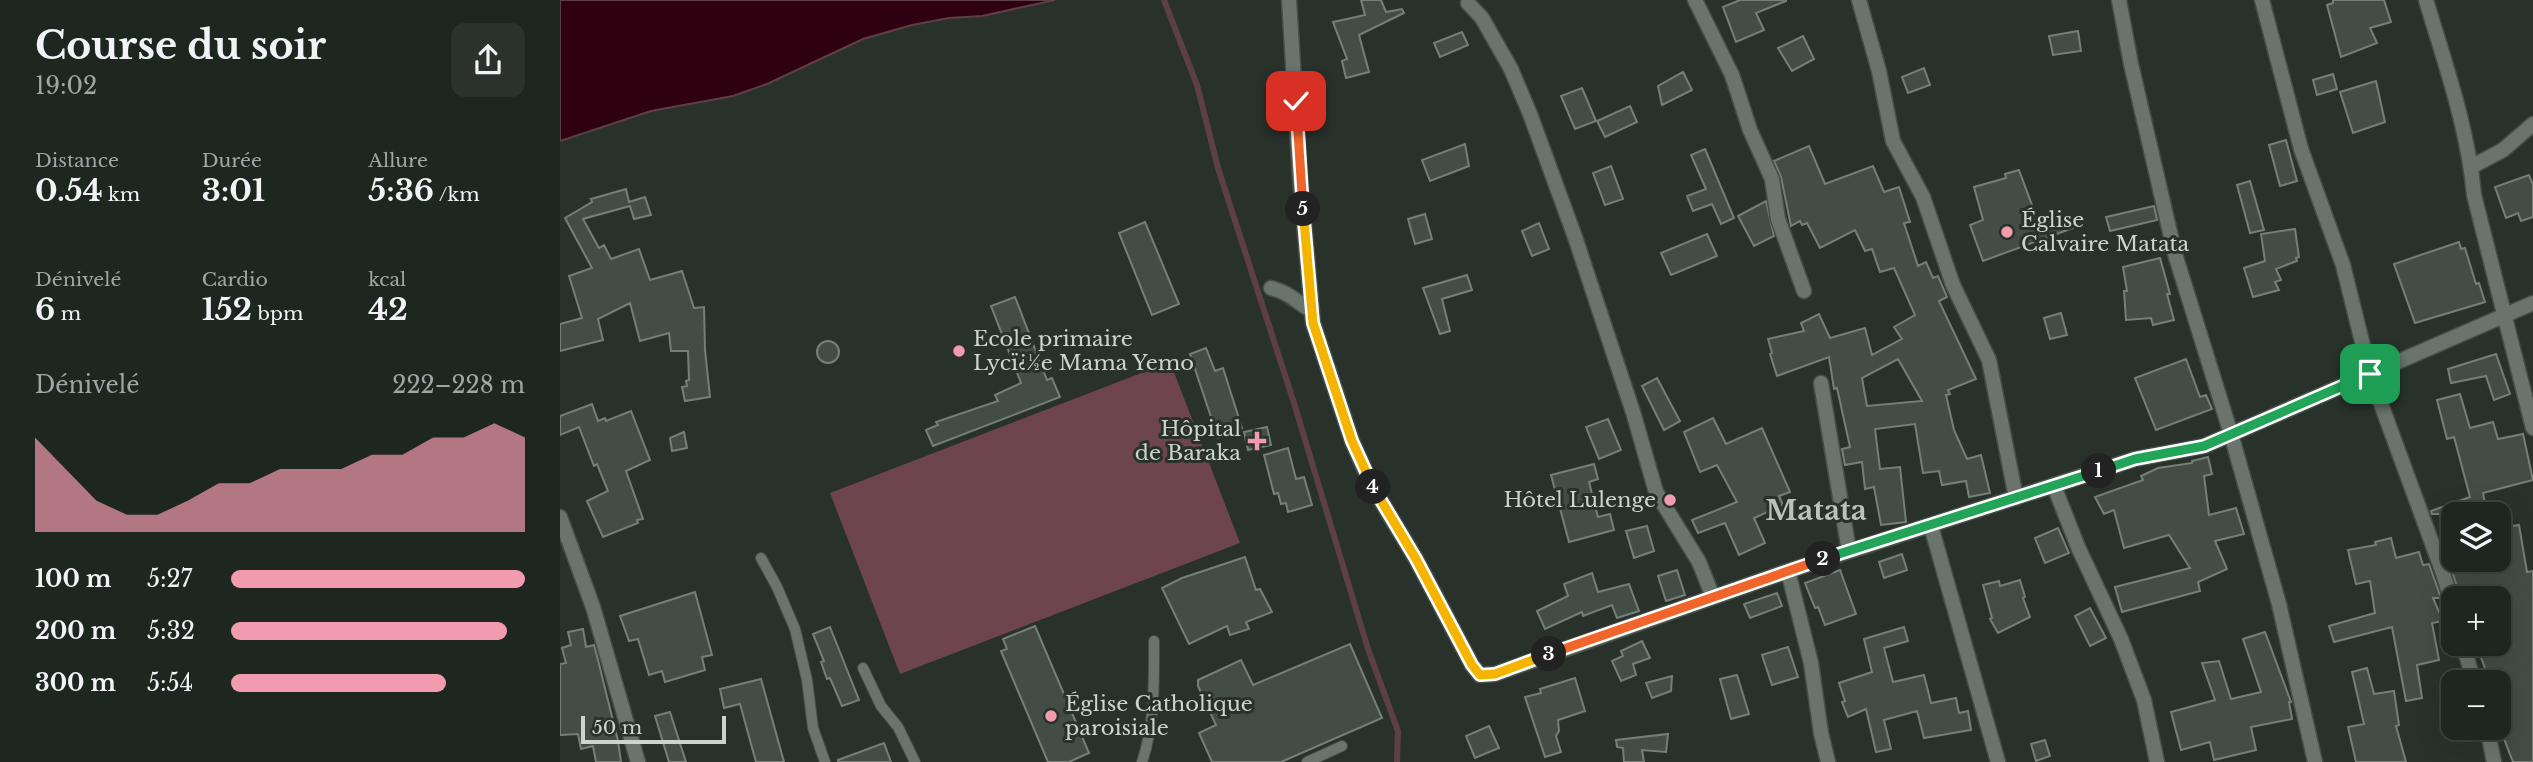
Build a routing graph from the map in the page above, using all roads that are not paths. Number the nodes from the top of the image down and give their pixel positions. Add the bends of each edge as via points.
1 (1289, 0) edge
2 (1695, 0) edge
3 (1859, 0) edge
4 (2119, 0) edge
5 (2262, 0) edge
6 (2426, 0) edge
7 (1468, 3) dead end
8 (2533, 124) edge
9 (2471, 167) junction
10 (1270, 288) dead end
11 (1804, 291) dead end
12 (2533, 303) edge
13 (1312, 311) junction
14 (2504, 316) junction
15 (2370, 374) junction
16 (1821, 383) dead end
17 (2533, 428) edge
18 (2231, 435) junction
19 (2054, 485) junction
20 (2016, 498) junction
21 (560, 517) edge
22 (1931, 526) junction
23 (1849, 551) junction
24 (761, 558) dead end
25 (1788, 571) junction
26 (2447, 586) edge
27 (1713, 597) junction
28 (1154, 641) dead end
29 (863, 668) dead end
30 (2489, 740) edge
31 (1342, 746) dead end
32 (638, 762) edge
33 (825, 762) edge
34 (915, 762) edge
35 (1142, 762) edge
36 (1307, 762) edge
37 (1828, 762) edge
38 (1998, 762) edge
39 (2157, 762) edge
40 (2315, 762) edge
41 (2494, 762) edge

1 - 13 street
2 - 11 street via 1732,75 1772,179 1778,219
3 - 20 street via 1893,141 1923,197 1953,285 1989,360
4 - 18 street via 2175,254
5 - 15 street via 2301,149 2343,265
6 - 9 street
7 - 27 street via 1499,48 1530,114 1575,237 1656,492 1699,562
8 - 9 street via 2503,150
9 - 14 street
10 - 13 street via 1287,292
12 - 14 street
13 - 27 street via 1352,441 1372,486 1480,675 1495,674
14 - 15 street
14 - 17 street
15 - 18 street
15 - 26 street
16 - 23 street
18 - 19 street
18 - 40 street via 2279,604
19 - 20 street
19 - 39 street via 2122,639 2144,700
20 - 22 street
21 - 32 street via 593,607
22 - 23 street
22 - 38 street
23 - 25 street
24 - 33 lane via 795,629 813,727
25 - 27 street
25 - 37 street via 1811,663
28 - 35 lane via 1154,682
29 - 34 lane
30 - 41 street
31 - 36 lane

